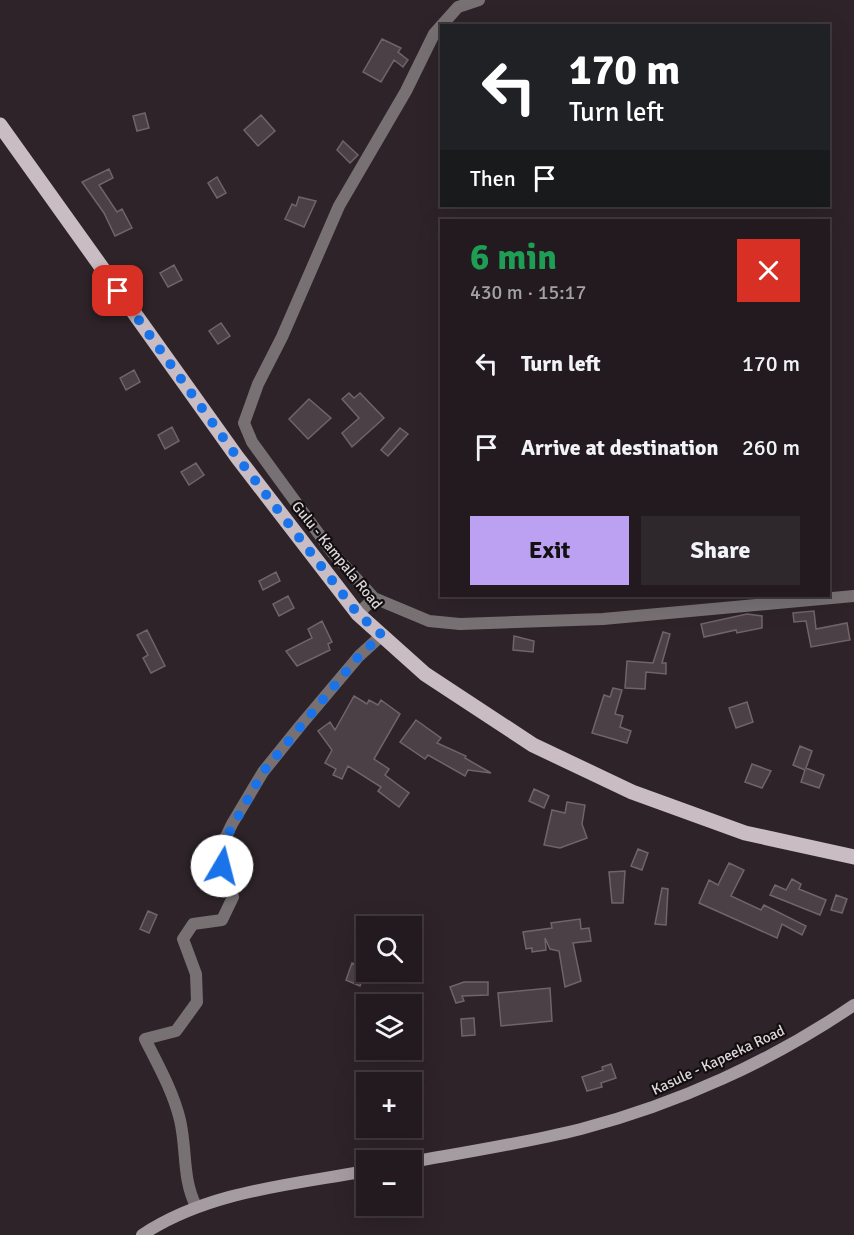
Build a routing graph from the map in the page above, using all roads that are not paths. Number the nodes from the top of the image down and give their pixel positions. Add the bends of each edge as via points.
1 (479, 0) edge
2 (443, 24) edge
3 (440, 27) edge
4 (0, 125) edge
5 (854, 596) edge
6 (374, 598) junction
7 (358, 614) junction
8 (382, 635) junction
9 (854, 857) edge
10 (854, 1005) edge
11 (422, 1160) edge
12 (356, 1173) edge
13 (196, 1206) junction
14 (142, 1235) edge

1 - 2 street via 458,7
3 - 6 street via 339,206 244,423 252,442 318,533
4 - 7 main road, Gulu - Kampala Road via 237,457
5 - 6 street via 603,619 460,624 429,621
6 - 7 street
7 - 8 main road, Gulu - Kampala Road
8 - 9 main road, Gulu - Kampala Road via 459,699 533,745 622,788 745,833
8 - 13 street via 359,656 263,772 232,824 221,847 222,866 233,897 222,920 193,924 183,939 196,974 197,1002 176,1031 145,1039 180,1120 188,1189
10 - 11 street, Kasule - Kapeeka Road via 802,1038 669,1102 581,1129
12 - 13 street
13 - 14 street

